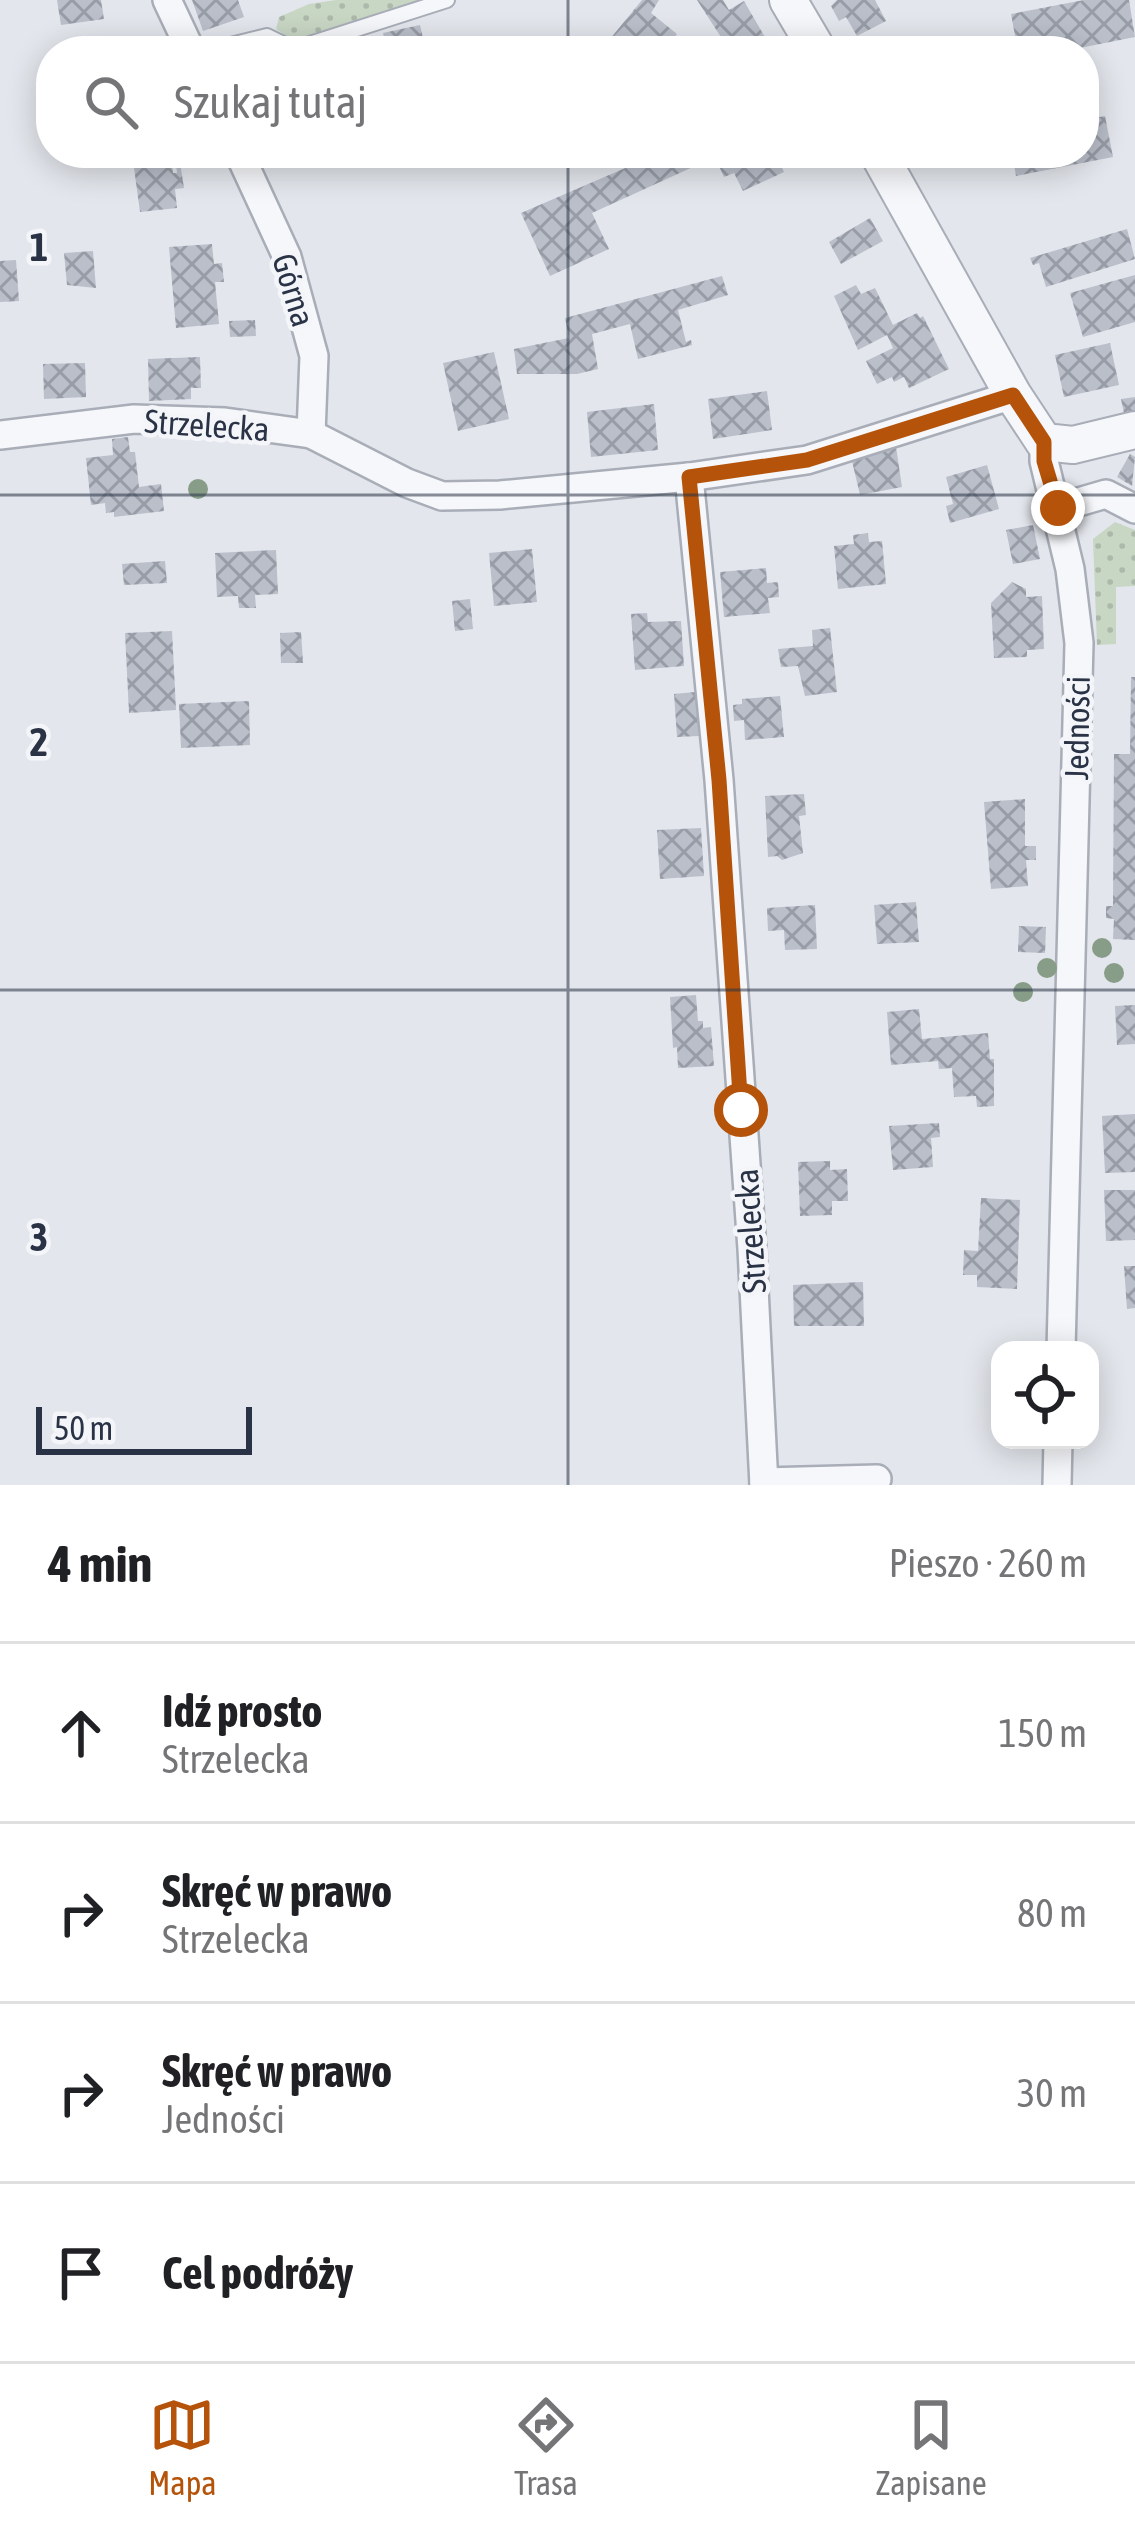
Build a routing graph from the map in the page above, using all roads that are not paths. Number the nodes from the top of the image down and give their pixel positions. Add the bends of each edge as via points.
1 (167, 0) edge
2 (447, 0) edge
3 (788, 0) edge
4 (184, 36) edge
5 (337, 36) edge
6 (809, 36) edge
7 (245, 168) edge
8 (886, 168) edge
9 (1013, 395) junction
10 (1135, 430) edge
11 (311, 434) junction
12 (0, 435) edge
13 (1044, 442) junction
14 (689, 477) junction
15 (1058, 508) junction
16 (1135, 509) edge
17 (1060, 1341) edge
18 (1058, 1449) edge
19 (878, 1479) dead end
20 (764, 1484) edge
21 (1057, 1485) edge

1 - 4 street
2 - 5 lane
3 - 6 street
7 - 11 street, Górna via 287,257 314,356
8 - 9 street, Jedności
9 - 13 street, Jedności
9 - 14 street, Strzelecka via 807,460
10 - 13 street via 1072,445
11 - 12 street, Strzelecka via 134,419
11 - 14 street, Strzelecka via 442,496
13 - 15 street, Jedności
14 - 20 street, Strzelecka via 721,803
15 - 16 street via 1106,494
15 - 17 street, Jedności via 1079,643
18 - 21 street
19 - 20 street, Strzelecka

